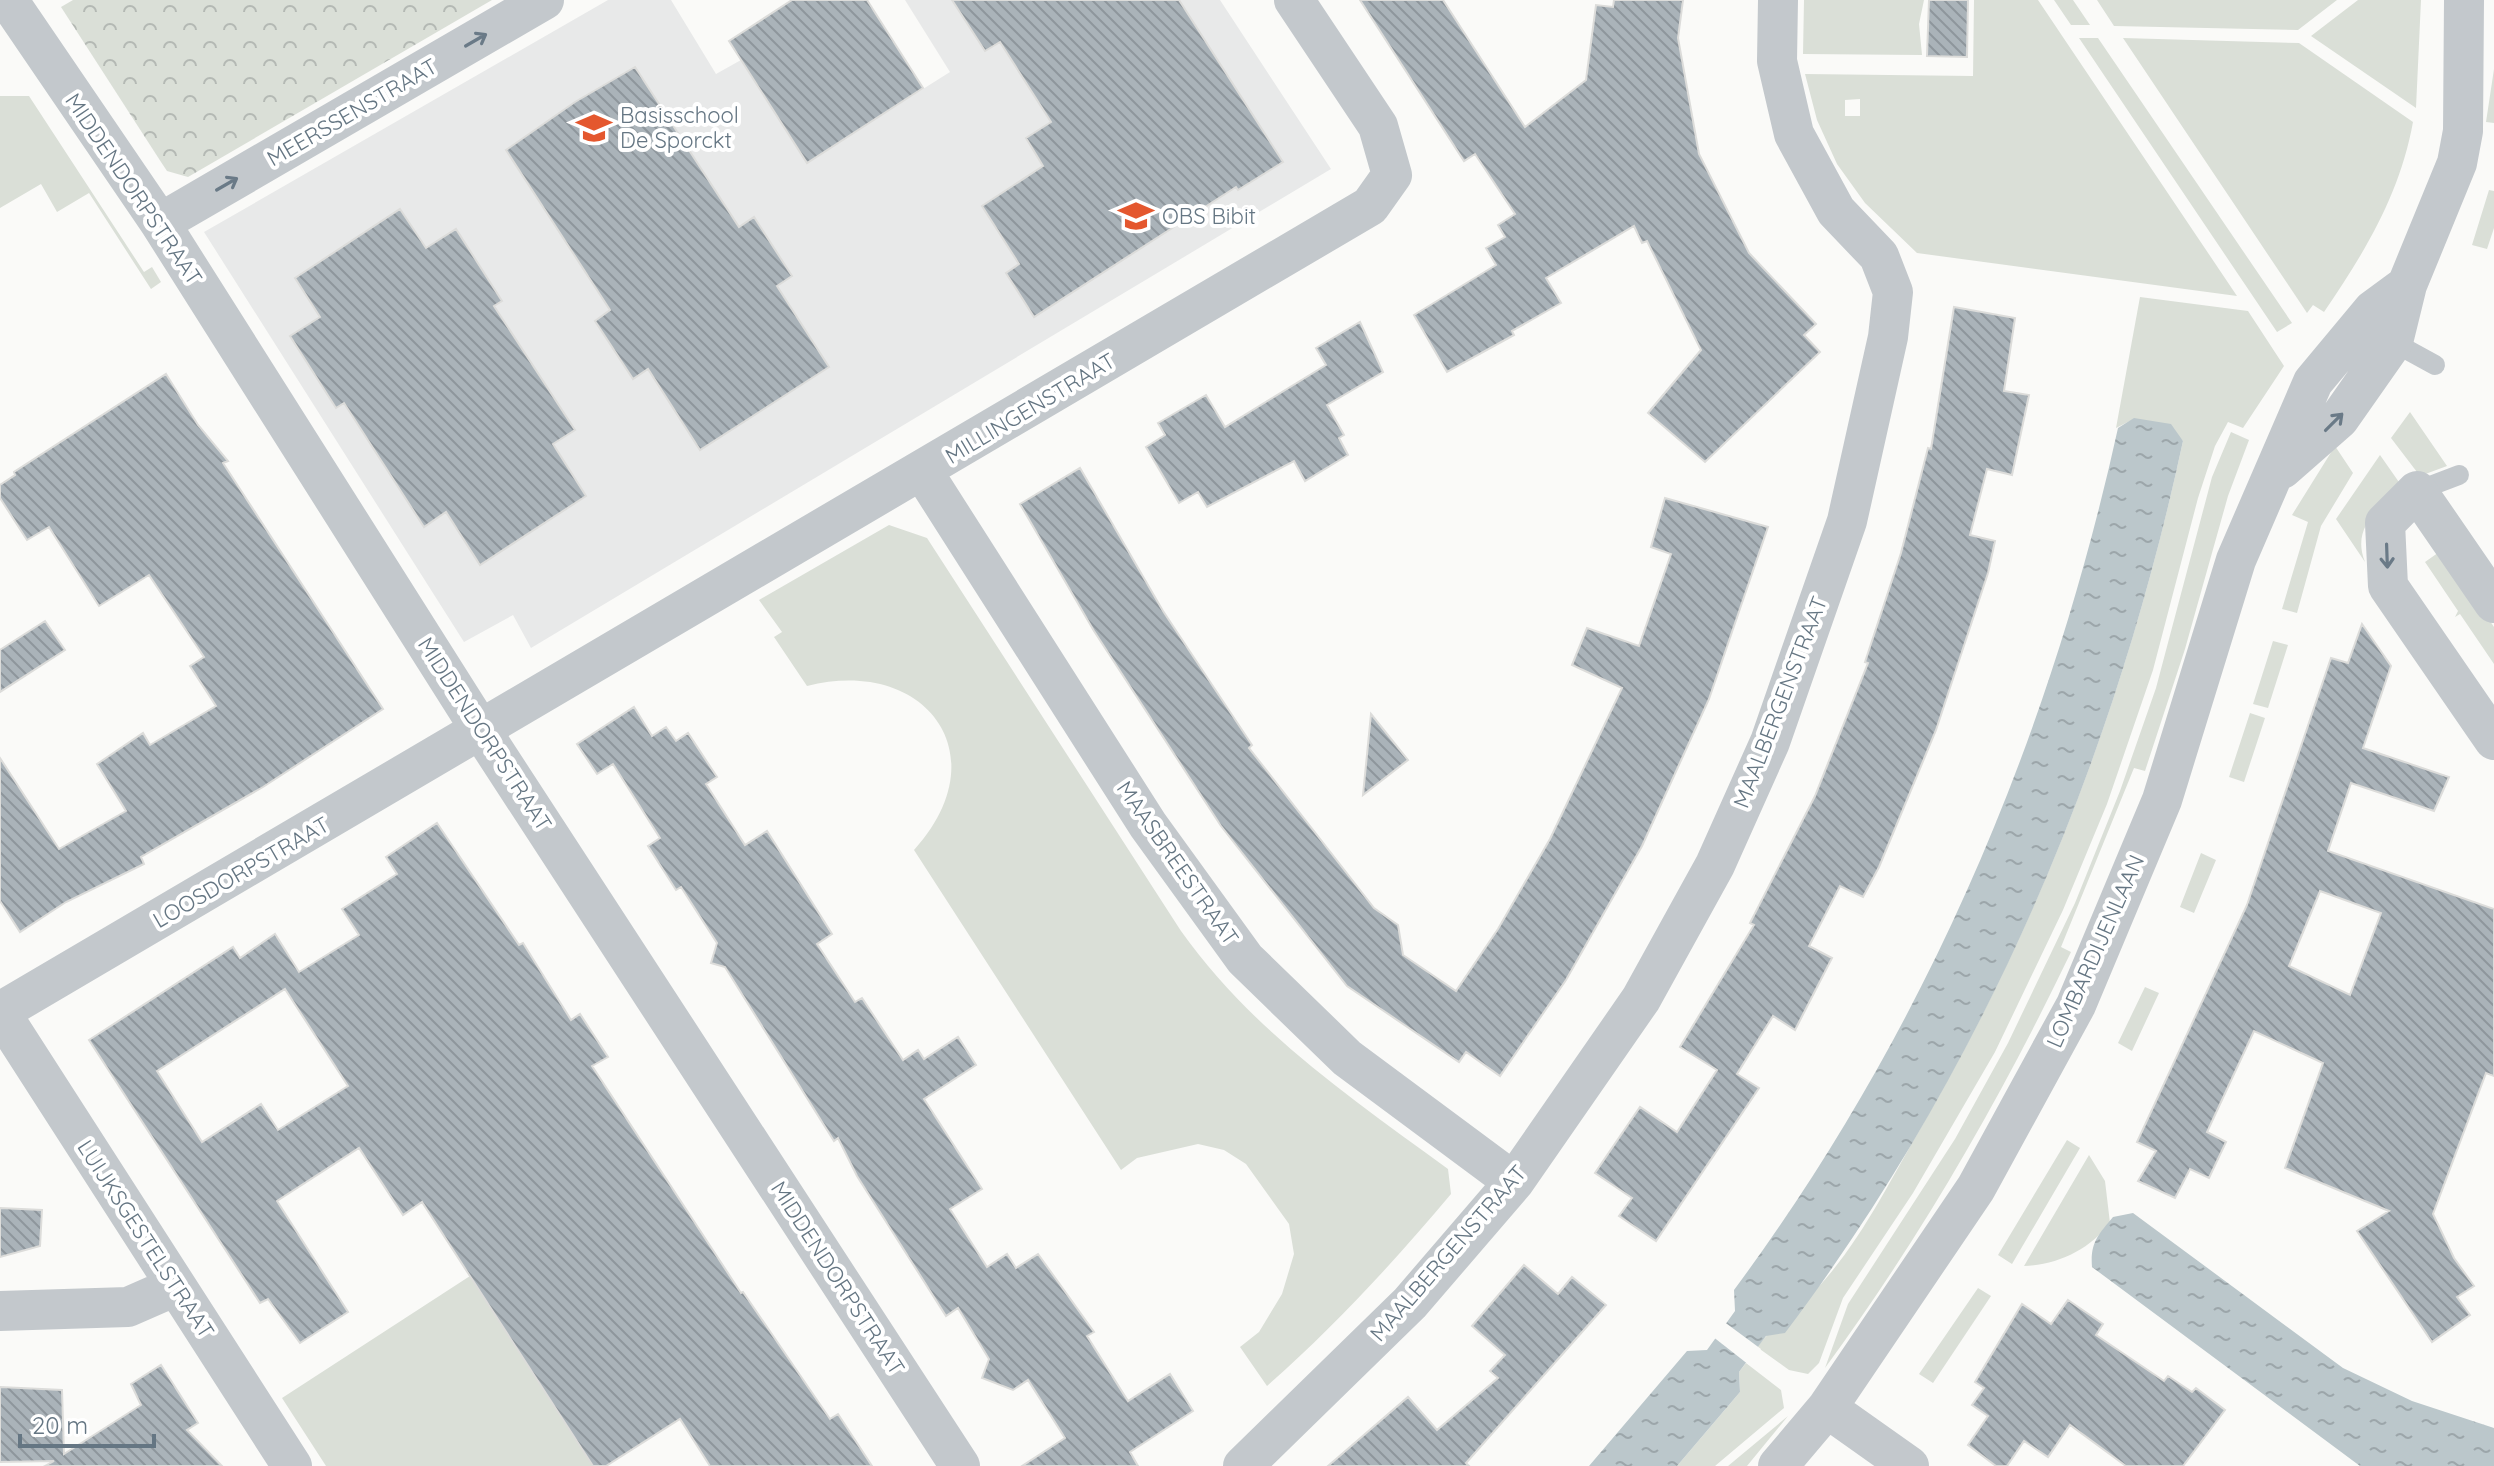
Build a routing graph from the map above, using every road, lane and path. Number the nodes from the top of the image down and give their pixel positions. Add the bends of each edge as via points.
1 (544, 0) edge
2 (1294, 0) edge
3 (1778, 0) edge
4 (11, 1) edge
5 (2475, 22) edge
6 (160, 223) junction
7 (2407, 285) junction
8 (2393, 342) junction
9 (2435, 365) dead end
10 (923, 472) junction
11 (2276, 474) junction
12 (2459, 475) dead end
13 (2417, 491) junction
14 (2494, 603) edge
15 (482, 732) junction
16 (2494, 740) edge
17 (0, 1012) edge
18 (1514, 1182) junction
19 (176, 1286) junction
20 (0, 1311) edge
21 (1827, 1408) junction
22 (292, 1466) edge
23 (960, 1466) edge
24 (1243, 1466) edge
25 (1778, 1466) edge
26 (1909, 1466) edge

6 -> 1 street, MEERSSENSTRAAT
2 - 10 street, MILLINGENSTRAAT via 1378,126 1392,175 1370,206
3 - 18 street, MAALBERGENSTRAAT via 1777,61 1794,134 1836,211 1879,256 1893,292 1854,490 1770,742 1715,865 1641,999
4 - 6 street, MIDDENDORPSTRAAT
5 - 7 street, LOMBARDIJENLAAN via 2457,163
6 - 15 street, MIDDENDORPSTRAAT
7 - 8 street, LOMBARDIJENLAAN
7 - 11 street, LOMBARDIJENLAAN via 2373,310 2313,382
8 - 9 lane
11 -> 8 street, LOMBARDIJENLAAN via 2339,419
10 - 15 street, MILLINGENSTRAAT
10 - 18 street, MAASBREESTRAAT via 1148,825 1245,959 1347,1058
11 - 21 street, LOMBARDIJENLAAN via 2236,560 2162,800 2076,1005 1976,1188
12 - 13 lane
13 - 14 street
13 -> 16 street via 2385,523 2388,586
15 - 17 street, LOOSDORPSTRAAT
15 - 23 street, MIDDENDORPSTRAAT
17 - 19 street, LUIJKSGESTELSTRAAT
18 - 24 street, MAALBERGENSTRAAT via 1410,1303
19 - 20 street via 128,1307
19 - 22 street, LUIJKSGESTELSTRAAT
21 - 25 street, LOMBARDIJENLAAN
21 - 26 street

